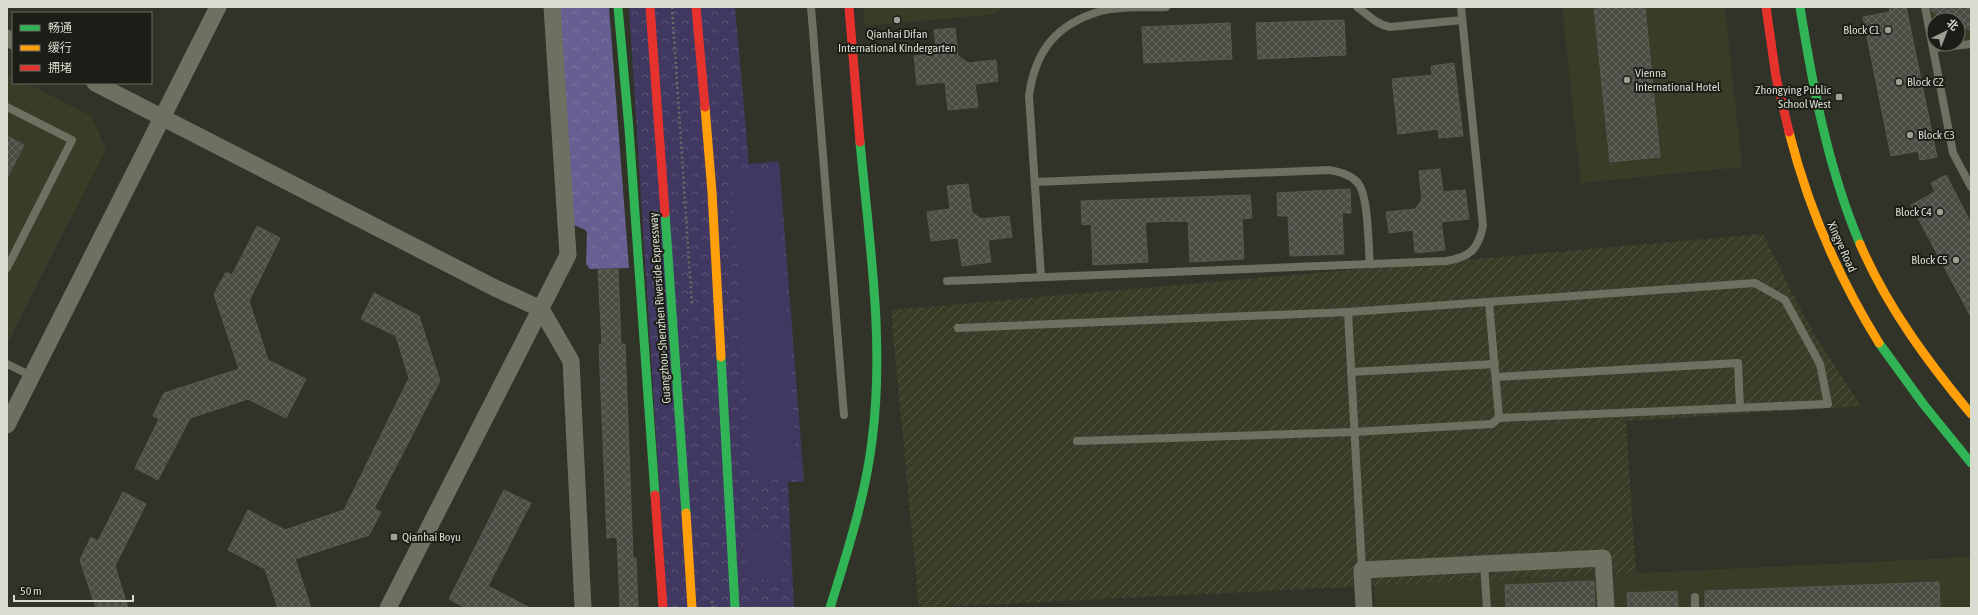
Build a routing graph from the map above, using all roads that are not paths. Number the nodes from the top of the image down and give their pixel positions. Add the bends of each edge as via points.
1 (218, 7) edge
2 (552, 7) edge
3 (618, 7) edge
4 (650, 7) edge
5 (696, 7) edge
6 (811, 7) edge
7 (849, 7) edge
8 (1130, 7) edge
9 (1166, 7) edge
10 (1357, 7) edge
11 (1461, 7) edge
12 (1766, 7) edge
13 (1800, 7) edge
14 (1112, 8) edge
15 (1462, 20) junction
16 (1935, 52) edge
17 (710, 53) dead end
18 (97, 84) edge
19 (7, 107) edge
20 (162, 118) junction
21 (1035, 182) junction
22 (1971, 187) edge
23 (712, 192) junction
24 (1370, 264) junction
25 (7, 268) edge
26 (1041, 277) junction
27 (947, 281) dead end
28 (1490, 302) junction
29 (541, 309) junction
30 (1348, 312) junction
31 (958, 328) dead end
32 (7, 364) edge
33 (1495, 364) junction
34 (1351, 372) junction
35 (32, 376) junction
36 (1496, 377) junction
37 (1740, 407) junction
38 (1971, 413) edge
39 (844, 415) dead end
40 (1500, 418) junction
41 (7, 425) edge
42 (1354, 432) junction
43 (1077, 441) dead end
44 (1971, 463) edge
45 (1484, 563) junction
46 (1362, 570) junction
47 (1694, 596) dead end
48 (388, 608) edge
49 (583, 608) edge
50 (663, 608) edge
51 (692, 608) edge
52 (735, 608) edge
53 (830, 608) edge
54 (1364, 608) edge
55 (1487, 608) edge
56 (1606, 608) edge
57 (1695, 608) edge

1 - 20 street
2 - 29 street via 568,255
3 - 50 main road via 630,137
4 - 51 main road, Guangzhou-Shenzhen Riverside Expressway
5 - 23 main road
6 - 39 lane
7 - 53 main road via 876,328 875,411 872,442 857,520
8 - 9 lane
8 - 14 lane
10 - 15 lane via 1372,20 1390,27
11 - 15 lane
12 - 44 main road, Xingye Road via 1780,99 1805,187 1823,236 1854,300 1876,338 1920,401
13 - 38 main road, Xingye Road via 1816,97 1830,156 1844,206 1865,256 1889,302 1948,386
14 - 21 lane via 1082,18 1062,30 1046,46 1038,60 1030,96
15 - 24 lane via 1483,210 1480,238 1469,254 1457,259
16 - 22 lane via 1953,153
17 - 23 main road
18 - 20 street
19 - 25 lane via 72,140
20 - 29 street
20 - 35 street
21 - 24 lane via 1329,170 1345,173 1357,182 1365,194
21 - 26 lane
23 - 52 main road
24 - 26 lane
26 - 27 lane
28 - 30 lane
28 - 33 lane
28 - 37 lane via 1755,284 1785,300 1820,364 1828,404
29 - 48 street
29 - 49 street via 571,361
30 - 31 lane
30 - 34 lane
32 - 35 lane
33 - 34 lane
33 - 36 lane
34 - 42 lane
35 - 41 street
36 - 37 lane via 1738,363
36 - 40 lane
37 - 40 lane
40 - 42 lane via 1492,424
42 - 43 lane
42 - 46 lane
45 - 46 street
45 - 55 lane
45 - 56 street via 1603,558
46 - 54 street
47 - 57 lane

